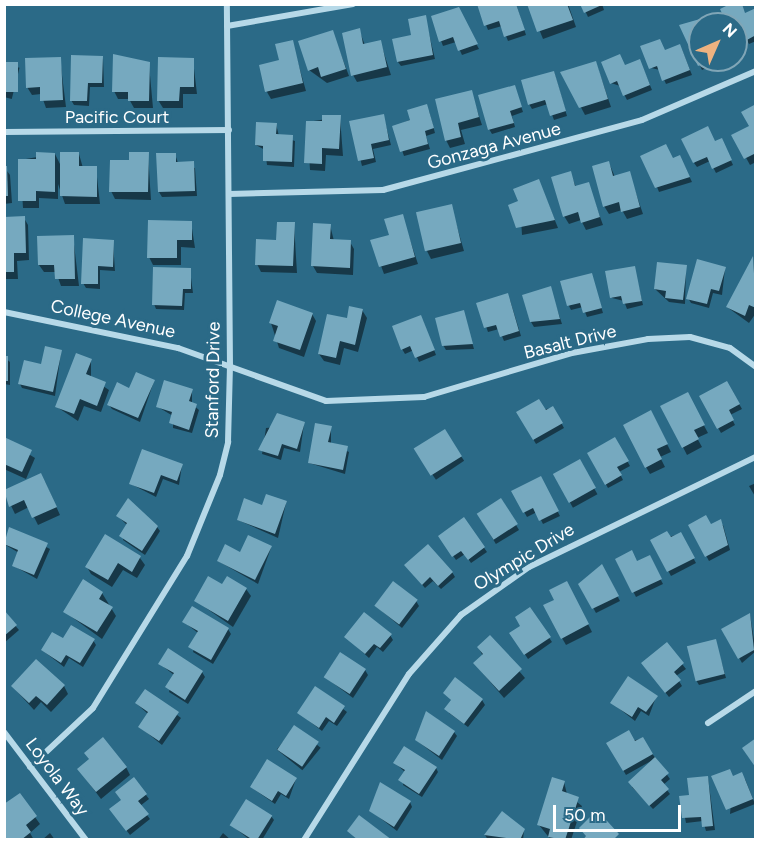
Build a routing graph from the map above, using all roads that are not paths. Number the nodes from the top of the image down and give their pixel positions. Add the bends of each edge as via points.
1 (227, 4) edge
2 (353, 4) edge
3 (227, 26) junction
4 (756, 71) edge
5 (229, 130) junction
6 (4, 132) edge
7 (229, 194) junction
8 (4, 312) edge
9 (230, 366) junction
10 (756, 367) edge
11 (387, 401) joint
12 (756, 457) edge
13 (756, 692) edge
14 (708, 723) dead end
15 (4, 732) edge
16 (30, 767) junction
17 (86, 840) edge
18 (303, 840) edge

1 - 3 street, Stanford Drive
2 - 3 street
3 - 5 street, Stanford Drive
4 - 7 street, Gonzaga Avenue via 642,120 383,190
5 - 6 street, Pacific Court
5 - 7 street, Stanford Drive
7 - 9 street, Stanford Drive
8 - 9 street, College Avenue via 178,348
9 - 11 street, College Avenue via 326,401
9 - 16 street, Stanford Drive via 228,442 187,555 93,708
10 - 11 street, Basalt Drive via 730,348 690,337 648,339 572,353 424,397
12 - 18 street, Olympic Drive via 529,567 461,615 409,674
13 - 14 street
15 - 16 street, Loyola Way
16 - 17 street, Loyola Way

